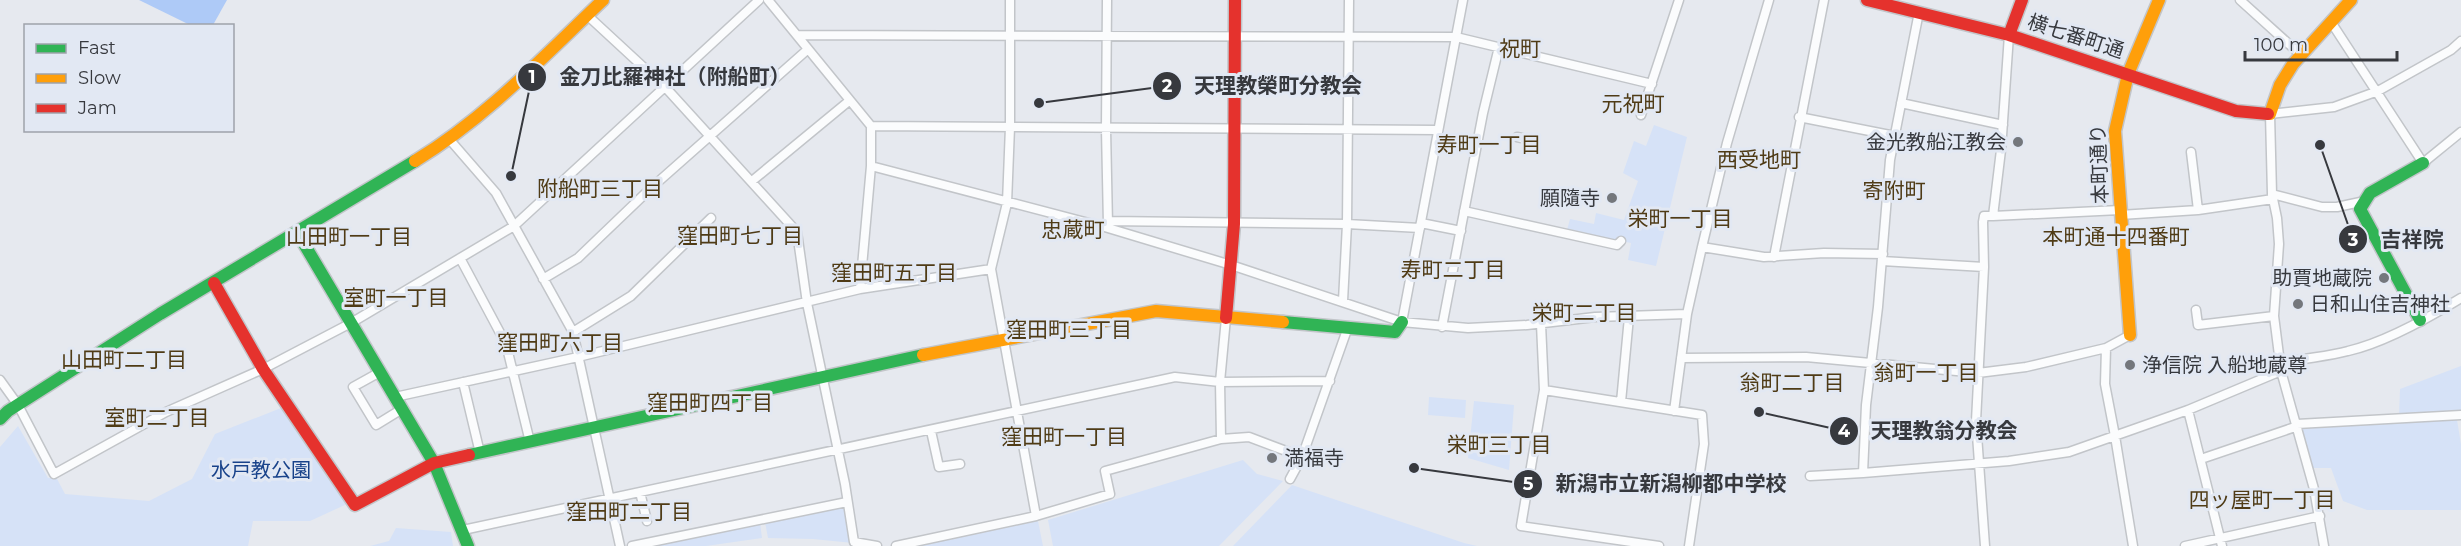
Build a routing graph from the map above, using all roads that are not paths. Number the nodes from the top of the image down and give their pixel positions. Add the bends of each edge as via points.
1 (603, 0) edge
2 (759, 0) edge
3 (768, 0) edge
4 (1011, 0) edge
5 (1107, 0) edge
6 (1235, 0) edge
7 (1349, 0) edge
8 (1463, 0) edge
9 (1679, 0) edge
10 (1769, 0) edge
11 (1824, 0) edge
12 (1867, 0) edge
13 (2022, 0) edge
14 (2159, 0) edge
15 (2240, 0) edge
16 (2349, 0) edge
17 (1919, 12) junction
18 (587, 15) junction
19 (2331, 22) junction
20 (1010, 34) junction
21 (2009, 34) junction
22 (797, 35) junction
23 (1107, 35) junction
24 (1234, 35) junction
25 (1348, 36) junction
26 (1456, 37) junction
27 (2461, 41) edge
28 (1498, 47) junction
29 (807, 50) junction
30 (2301, 55) junction
31 (2128, 74) junction
32 (1652, 84) junction
33 (666, 88) junction
34 (2378, 91) junction
35 (849, 101) junction
36 (1901, 103) junction
37 (2270, 114) junction
38 (1641, 115) dead end
39 (1799, 117) junction
40 (2003, 124) junction
41 (871, 126) junction
42 (1010, 127) junction
43 (1106, 129) junction
44 (1235, 129) junction
45 (1347, 129) junction
46 (1437, 130) junction
47 (2461, 132) edge
48 (709, 135) junction
49 (1895, 136) junction
50 (1518, 137) dead end
51 (450, 140) junction
52 (1531, 140) dead end
53 (2191, 152) dead end
54 (2424, 162) junction
55 (871, 165) junction
56 (752, 182) junction
57 (2272, 196) junction
58 (2365, 201) junction
59 (1007, 203) junction
60 (2198, 210) junction
61 (1464, 211) junction
62 (2120, 213) junction
63 (1993, 216) junction
64 (711, 219) dead end
65 (1108, 224) junction
66 (1234, 224) junction
67 (1347, 224) junction
68 (1420, 225) junction
69 (514, 226) junction
70 (1461, 231) junction
71 (297, 232) junction
72 (1621, 242) dead end
73 (1702, 248) junction
74 (1774, 257) junction
75 (1882, 257) junction
76 (460, 258) junction
77 (1231, 265) junction
78 (1984, 267) junction
79 (991, 269) junction
80 (543, 279) junction
81 (214, 283) junction
82 (860, 289) junction
83 (2461, 298) edge
84 (1343, 301) junction
85 (807, 303) junction
86 (2196, 310) dead end
87 (1687, 314) junction
88 (2274, 316) junction
89 (1629, 317) junction
90 (1226, 318) junction
91 (2420, 320) junction
92 (1402, 322) junction
93 (351, 323) junction
94 (1541, 324) junction
95 (1348, 327) junction
96 (1442, 327) junction
97 (573, 333) junction
98 (2130, 335) joint
99 (1004, 339) junction
100 (2106, 348) junction
101 (578, 357) junction
102 (1681, 358) junction
103 (1870, 363) junction
104 (2280, 367) junction
105 (263, 369) junction
106 (380, 372) junction
107 (512, 372) junction
108 (1978, 373) junction
109 (822, 376) junction
110 (0, 380) edge
111 (1330, 381) junction
112 (463, 382) junction
113 (1220, 382) junction
114 (1544, 390) junction
115 (395, 397) junction
116 (1621, 402) junction
117 (18, 405) junction
118 (402, 409) junction
119 (2188, 410) junction
120 (1674, 411) junction
121 (1016, 413) junction
122 (2461, 415) edge
123 (0, 419) edge
124 (2298, 425) junction
125 (593, 427) junction
126 (931, 431) junction
127 (2115, 436) junction
128 (1221, 439) junction
129 (530, 442) junction
130 (837, 450) junction
131 (480, 453) junction
132 (1302, 457) junction
133 (2201, 459) junction
134 (434, 463) junction
135 (1979, 463) junction
136 (960, 464) dead end
137 (1863, 473) junction
138 (1810, 476) dead end
139 (1290, 479) dead end
140 (640, 492) junction
141 (611, 498) junction
142 (847, 502) junction
143 (1036, 516) junction
144 (2320, 516) junction
145 (647, 521) dead end
146 (463, 530) junction
147 (2221, 542) edge
148 (468, 546) edge
149 (620, 546) edge
150 (632, 546) edge
151 (877, 546) edge
152 (896, 546) edge
153 (1659, 546) edge
154 (1689, 546) edge
155 (1984, 546) edge
156 (2133, 546) edge
157 (2185, 546) edge
158 (2324, 546) edge

1 - 18 street
2 - 33 street
3 - 22 street
4 - 20 street
5 - 23 street
6 - 24 street
7 - 25 street
8 - 26 street
9 - 32 street
10 - 73 street via 1727,143
11 - 39 street
12 - 17 street, 横七番町通
13 - 21 street
14 - 31 street, 本町通り
15 - 30 street
16 - 19 street
17 - 21 street, 横七番町通
17 - 36 street
18 - 33 street
18 - 51 street
19 - 30 street
19 - 34 street
20 - 22 street
20 - 23 street
20 - 42 street
21 - 31 street, 横七番町通
21 - 40 street
22 - 29 street
23 - 24 street
23 - 43 street
24 - 25 street
24 - 44 street
25 - 26 street
25 - 45 street
26 - 28 street
26 - 46 street
27 - 34 street
28 - 32 street
28 - 61 street
29 - 35 street
29 - 48 street
30 - 37 street via 2280,85
31 - 37 street, 横七番町通 via 2236,111
31 - 62 street, 本町通り via 2115,131
32 - 38 street
33 - 48 street
33 - 69 street
34 - 37 street via 2334,107
34 - 54 street
35 - 41 street
35 - 56 street
36 - 40 street
36 - 49 street
37 - 57 street
39 - 49 street
39 - 74 street
40 - 63 street
41 - 42 street
41 - 55 street
42 - 43 street
42 - 59 street
43 - 44 street
43 - 65 street
44 - 45 street
44 - 66 street
45 - 46 street
45 - 67 street
46 - 68 street
47 - 54 street
48 - 56 street
48 - 80 street via 578,258
49 - 75 street
50 - 52 street
51 - 69 street via 496,193
51 - 71 street
53 - 60 street
54 - 58 street via 2370,193
55 - 59 street
55 - 82 street
56 - 85 street via 796,232
57 - 58 street via 2322,207
57 - 60 street
57 - 88 street via 2279,244
58 - 91 street via 2360,209
59 - 65 street
59 - 79 street
60 - 62 street
61 - 70 street
61 - 72 street via 1617,245
62 - 63 street
62 - 98 street, 本町通り
63 - 78 street via 1984,216
64 - 97 street via 631,296
65 - 66 street
65 - 77 street
66 - 67 street
66 - 77 street
67 - 68 street
67 - 84 street
68 - 70 street
68 - 92 street
69 - 76 street
69 - 80 street
70 - 96 street
71 - 81 street
71 - 93 street
73 - 74 street
73 - 87 street
74 - 75 street via 1824,253
75 - 78 street
75 - 103 street
76 - 93 street
76 - 107 street via 503,338
77 - 84 street
77 - 90 street
78 - 108 street
79 - 82 street
79 - 99 street
80 - 97 street
81 - 105 street
81 - 117 street
82 - 85 street
83 - 91 street
84 - 92 street
85 - 101 street
85 - 109 street
86 - 88 street via 2198,325
87 - 89 street
87 - 102 street
88 - 104 street
89 - 94 street
89 - 116 street
90 - 95 street
90 - 99 street via 1156,311
90 - 113 street
91 - 104 street via 2350,351
92 - 95 street via 1395,332
92 - 96 street
93 - 105 street
93 - 106 street
94 - 96 street
94 - 114 street
95 - 111 street
97 - 101 street
98 - 100 street
99 - 109 street
99 - 121 street
100 - 108 street via 2026,367
100 - 127 street via 2105,384
101 - 107 street
101 - 125 street
102 - 103 street via 1806,357
102 - 120 street
103 - 108 street
103 - 137 street
104 - 119 street
104 - 124 street
105 - 117 street via 166,412 54,474
105 - 134 street via 355,505
106 - 115 street
106 - 118 street via 354,387 376,424
107 - 112 street
107 - 129 street
108 - 135 street
109 - 125 street
109 - 130 street
110 - 117 street
111 - 113 street
111 - 132 street
112 - 115 street
112 - 131 street
113 - 121 street via 1175,377
113 - 128 street
114 - 116 street
114 - 153 street via 1521,526
115 - 118 street
116 - 120 street
117 - 123 street
118 - 134 street
119 - 127 street
119 - 133 street
120 - 154 street via 1702,414 1704,444
121 - 126 street
121 - 143 street
122 - 124 street
124 - 133 street
124 - 144 street
125 - 129 street
125 - 141 street
126 - 130 street
126 - 136 street via 939,467
127 - 135 street via 2069,452
127 - 156 street
128 - 132 street via 1249,437
128 - 143 street via 1105,471 1110,494
129 - 131 street
130 - 140 street
130 - 142 street
131 - 134 street
132 - 139 street
133 - 147 street
134 - 146 street
135 - 137 street
135 - 155 street
137 - 138 street
140 - 141 street
140 - 145 street
141 - 146 street
141 - 149 street
142 - 150 street
142 - 151 street via 854,542
143 - 152 street
144 - 147 street
144 - 158 street
146 - 148 street
147 - 157 street

